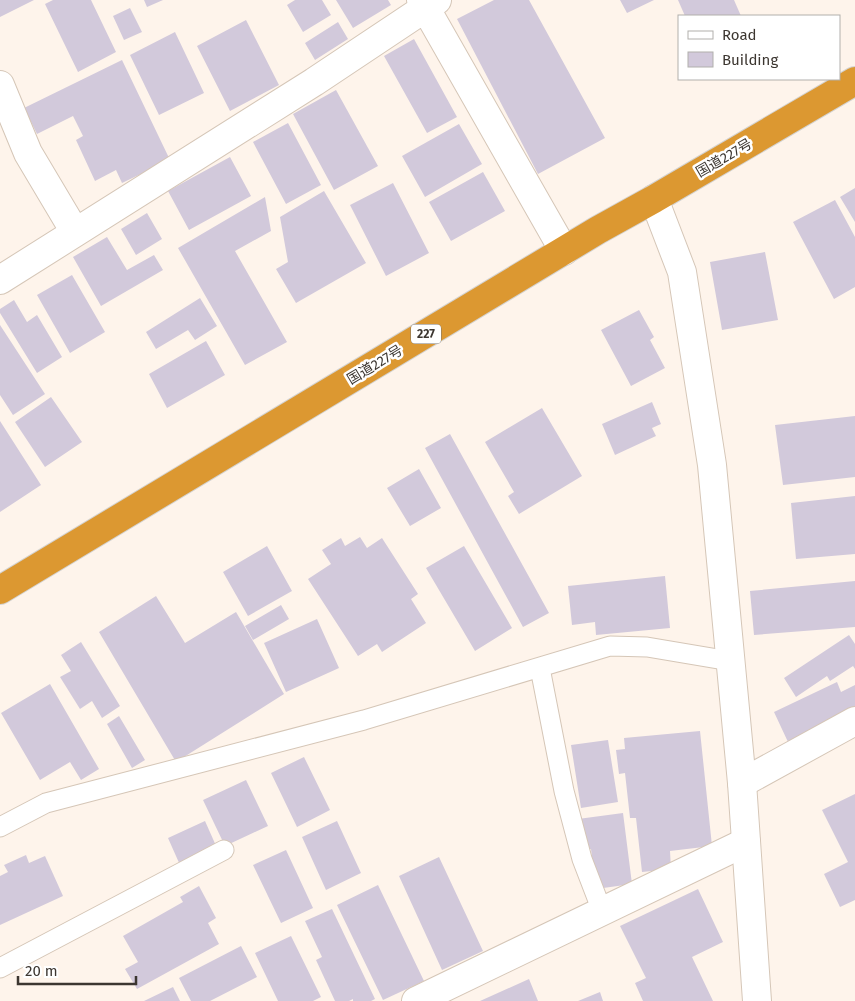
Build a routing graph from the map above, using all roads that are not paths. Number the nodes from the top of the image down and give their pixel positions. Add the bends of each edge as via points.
1 (428, 3) edge
2 (855, 81) edge
3 (0, 85) edge
4 (654, 199) junction
5 (75, 232) junction
6 (564, 251) junction
7 (0, 280) edge
8 (0, 590) edge
9 (730, 661) junction
10 (540, 668) junction
11 (855, 721) edge
12 (742, 783) junction
13 (0, 827) edge
14 (746, 842) junction
15 (224, 850) dead end
16 (602, 911) junction
17 (0, 968) edge
18 (416, 1001) edge
19 (756, 1001) edge

1 - 5 street via 314,82
1 - 6 street
2 - 4 highway, 国道227号 / 227
3 - 5 street via 28,153
4 - 6 highway, 国道227号 / 227
4 - 9 street via 682,272 712,465
5 - 7 street
6 - 8 highway, 国道227号 / 227
9 - 10 lane via 647,647 610,646
9 - 12 street
10 - 13 lane via 364,720 46,804
10 - 16 lane via 564,791 582,859
11 - 12 street
12 - 14 street
14 - 16 street
14 - 19 street
15 - 17 lane
16 - 18 street

